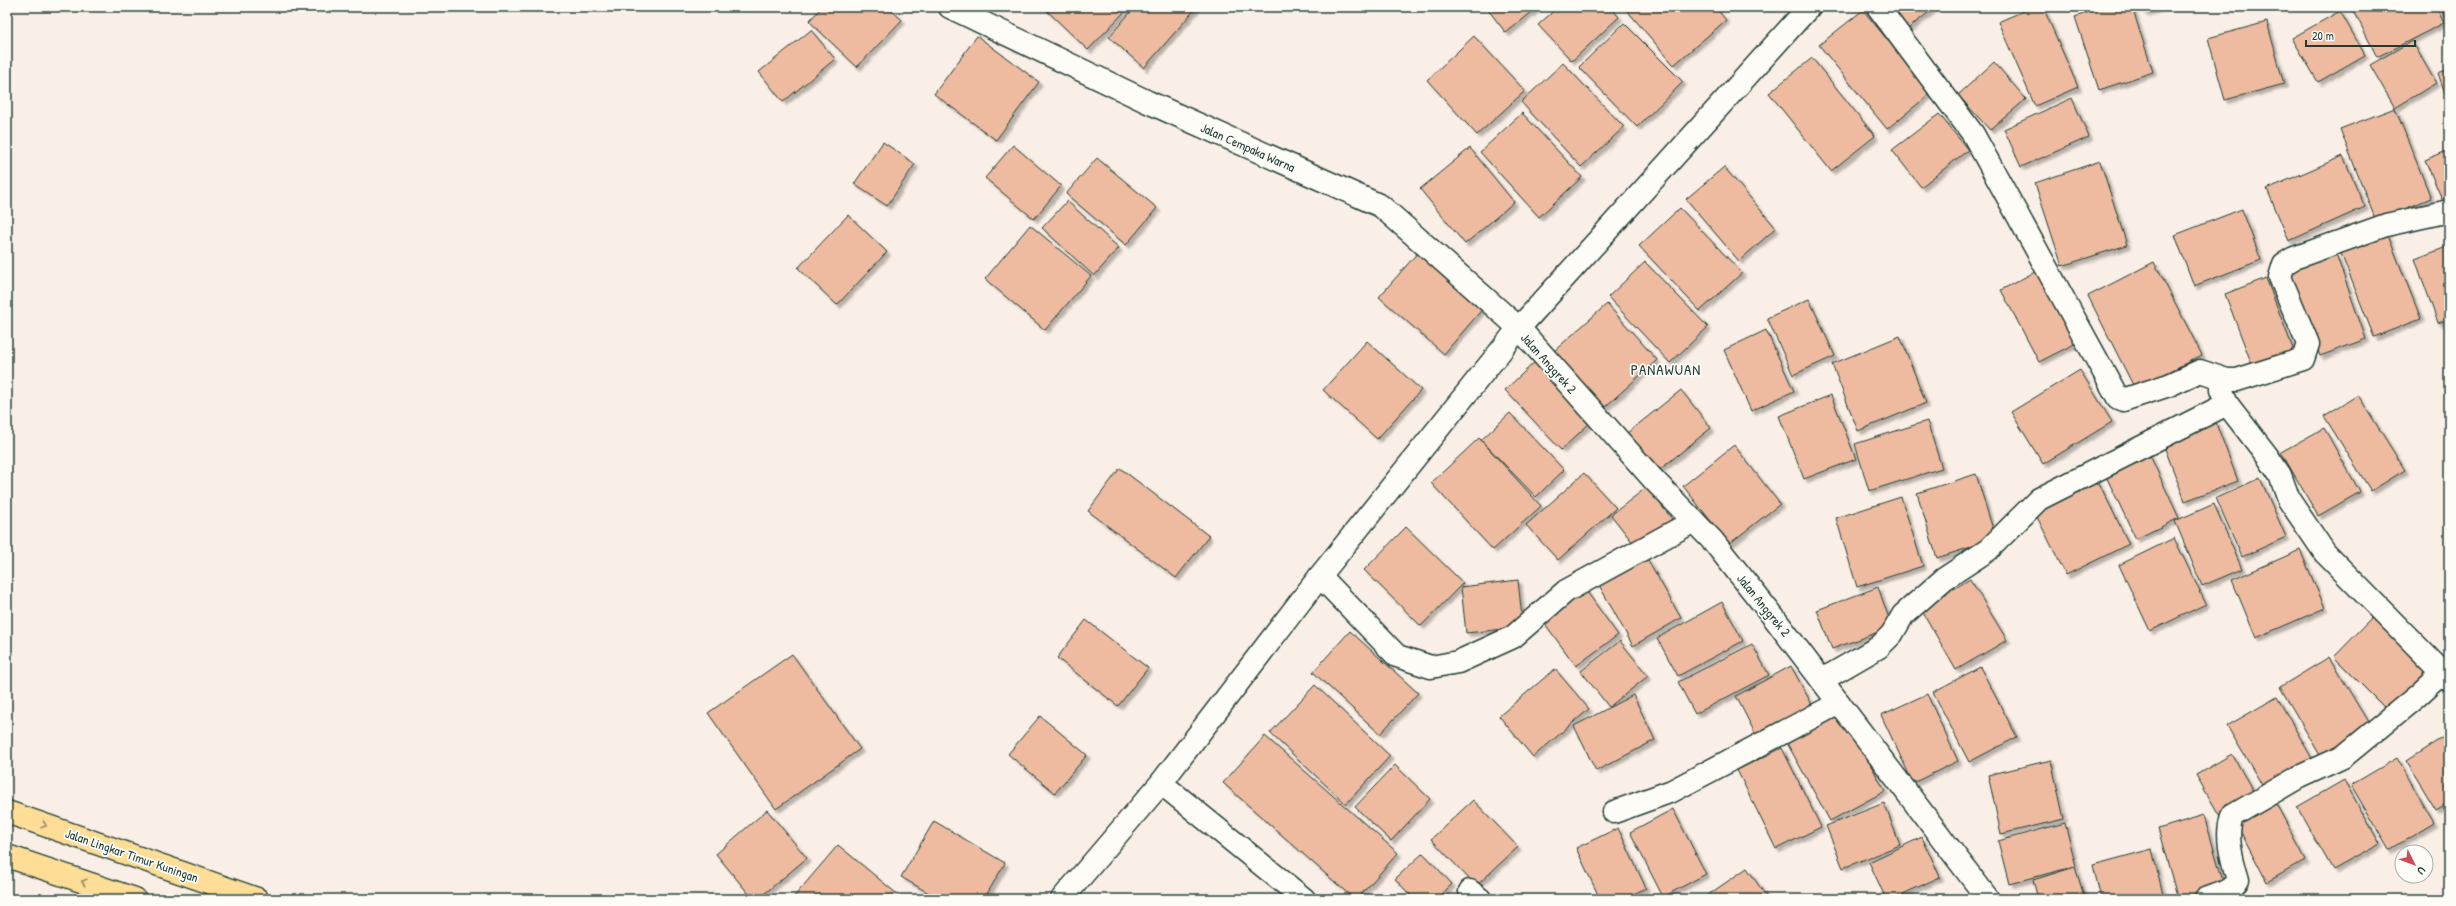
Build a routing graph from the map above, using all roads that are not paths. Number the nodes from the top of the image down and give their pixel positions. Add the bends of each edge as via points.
1 (950, 7) edge
2 (1809, 7) edge
3 (1878, 7) edge
4 (2449, 211) edge
5 (1519, 328) junction
6 (2214, 377) junction
7 (2227, 404) junction
8 (1694, 521) junction
9 (1320, 576) junction
10 (2445, 676) edge
11 (1822, 680) junction
12 (1839, 703) junction
13 (1160, 782) junction
14 (7, 812) edge
15 (1614, 812) dead end
16 (7, 856) edge
17 (135, 899) edge
18 (257, 899) edge
19 (1062, 899) edge
20 (1304, 899) edge
21 (1988, 899) edge
22 (2206, 899) edge

1 - 5 street, Jalan Cempaka Warna via 1148,102 1381,206
2 - 5 street
3 - 6 street via 1973,134 2118,398 2123,400 2169,385 2200,371
4 - 6 street via 2386,225 2294,258 2284,264 2280,277 2308,344 2303,359 2237,380
5 - 8 street, Jalan Anggrek 2
5 - 9 street
6 - 7 street
7 - 10 street via 2268,457 2280,476 2290,500 2325,553
7 - 11 street via 2039,499 1988,550 1944,579 1903,615 1892,634 1879,648
8 - 9 street via 1566,591 1513,637 1458,662 1431,666 1397,656
8 - 11 street, Jalan Anggrek 2 via 1713,541
9 - 13 street
10 - 22 street via 2343,757 2299,777 2232,816 2229,823 2230,851 2238,880 2234,887
11 - 12 street, Jalan Anggrek 2
12 - 15 street via 1672,791
12 - 21 street, Jalan Anggrek 2
13 - 19 street
13 - 20 street
14 -> 18 main road, Jalan Lingkar Timur Kuningan
17 -> 16 main road

